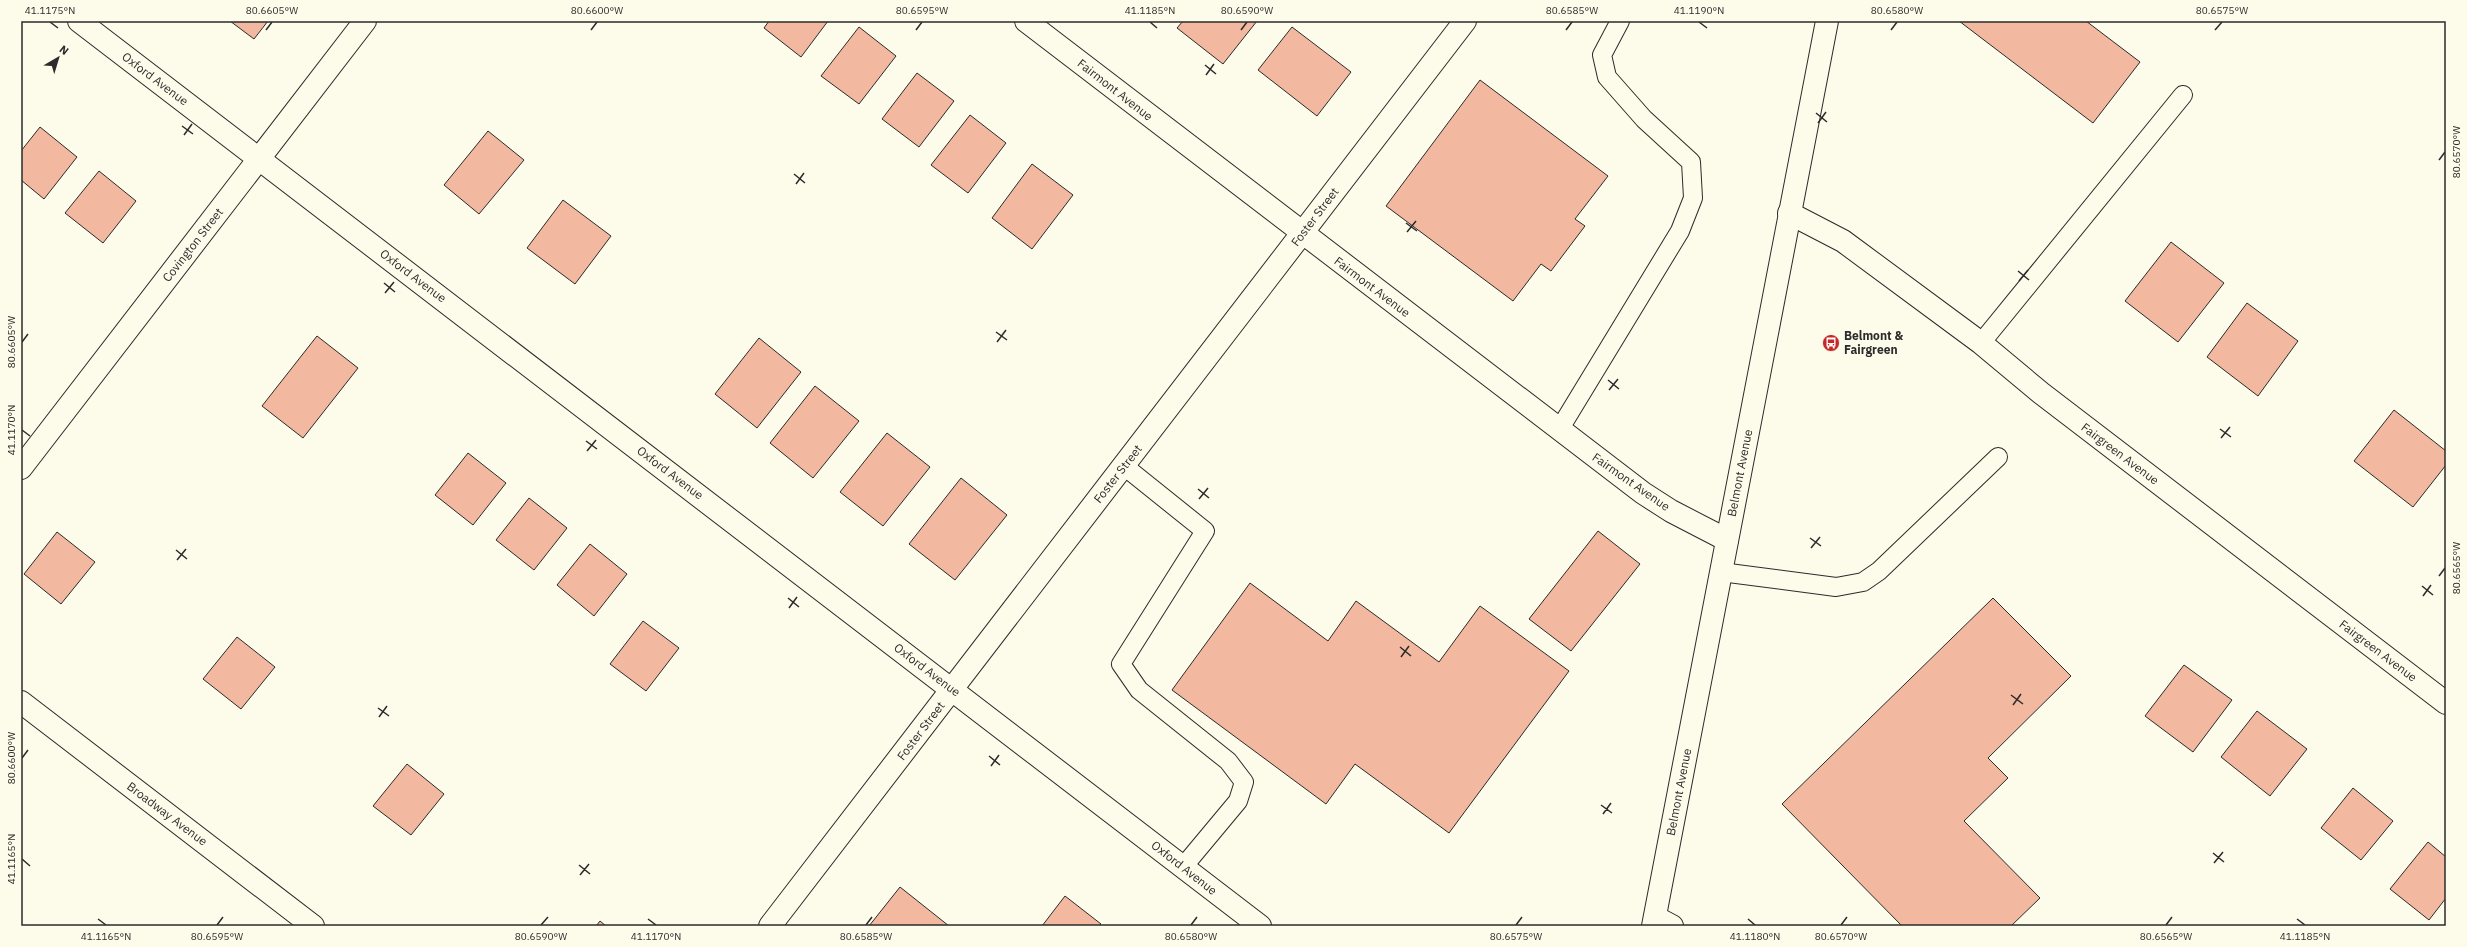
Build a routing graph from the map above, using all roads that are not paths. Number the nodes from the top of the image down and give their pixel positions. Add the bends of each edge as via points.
1 (79, 21) edge
2 (364, 21) edge
3 (1026, 21) edge
4 (1465, 21) edge
5 (1620, 21) edge
6 (1827, 21) edge
7 (2183, 95) dead end
8 (259, 159) junction
9 (1789, 213) junction
10 (1303, 234) junction
11 (1981, 343) junction
12 (1559, 430) junction
13 (1998, 457) dead end
14 (1124, 466) junction
15 (21, 468) edge
16 (1727, 540) junction
17 (1721, 572) junction
18 (952, 689) junction
19 (2445, 700) edge
20 (21, 702) edge
21 (1183, 867) junction
22 (1660, 923) edge
23 (313, 926) edge
24 (770, 926) edge
25 (1260, 926) edge

1 - 8 street, Oxford Avenue
2 - 8 street, Covington Street
3 - 10 street, Fairmont Avenue
4 - 10 street, Foster Street
5 - 12 lane via 1602,55 1607,77 1644,120 1691,162 1693,198 1680,231
6 - 9 street, Belmont Avenue
7 - 11 lane
8 - 15 street, Covington Street
8 - 18 street, Oxford Avenue
9 - 11 street, Fairgreen Avenue via 1843,241
9 - 16 street, Belmont Avenue
10 - 12 street, Fairmont Avenue
10 - 14 street, Foster Street
11 - 19 street, Fairgreen Avenue via 2047,397
12 - 16 street, Fairmont Avenue via 1643,493 1671,511
13 - 17 lane via 1879,571 1863,582 1836,587
14 - 18 street, Foster Street
14 - 21 lane via 1205,531 1121,664 1139,690 1228,761 1244,782 1238,801
16 - 17 street, Belmont Avenue
17 - 22 street, Belmont Avenue
18 - 21 street, Oxford Avenue
18 - 24 street, Foster Street
20 - 23 street, Broadway Avenue
21 - 25 street, Oxford Avenue

